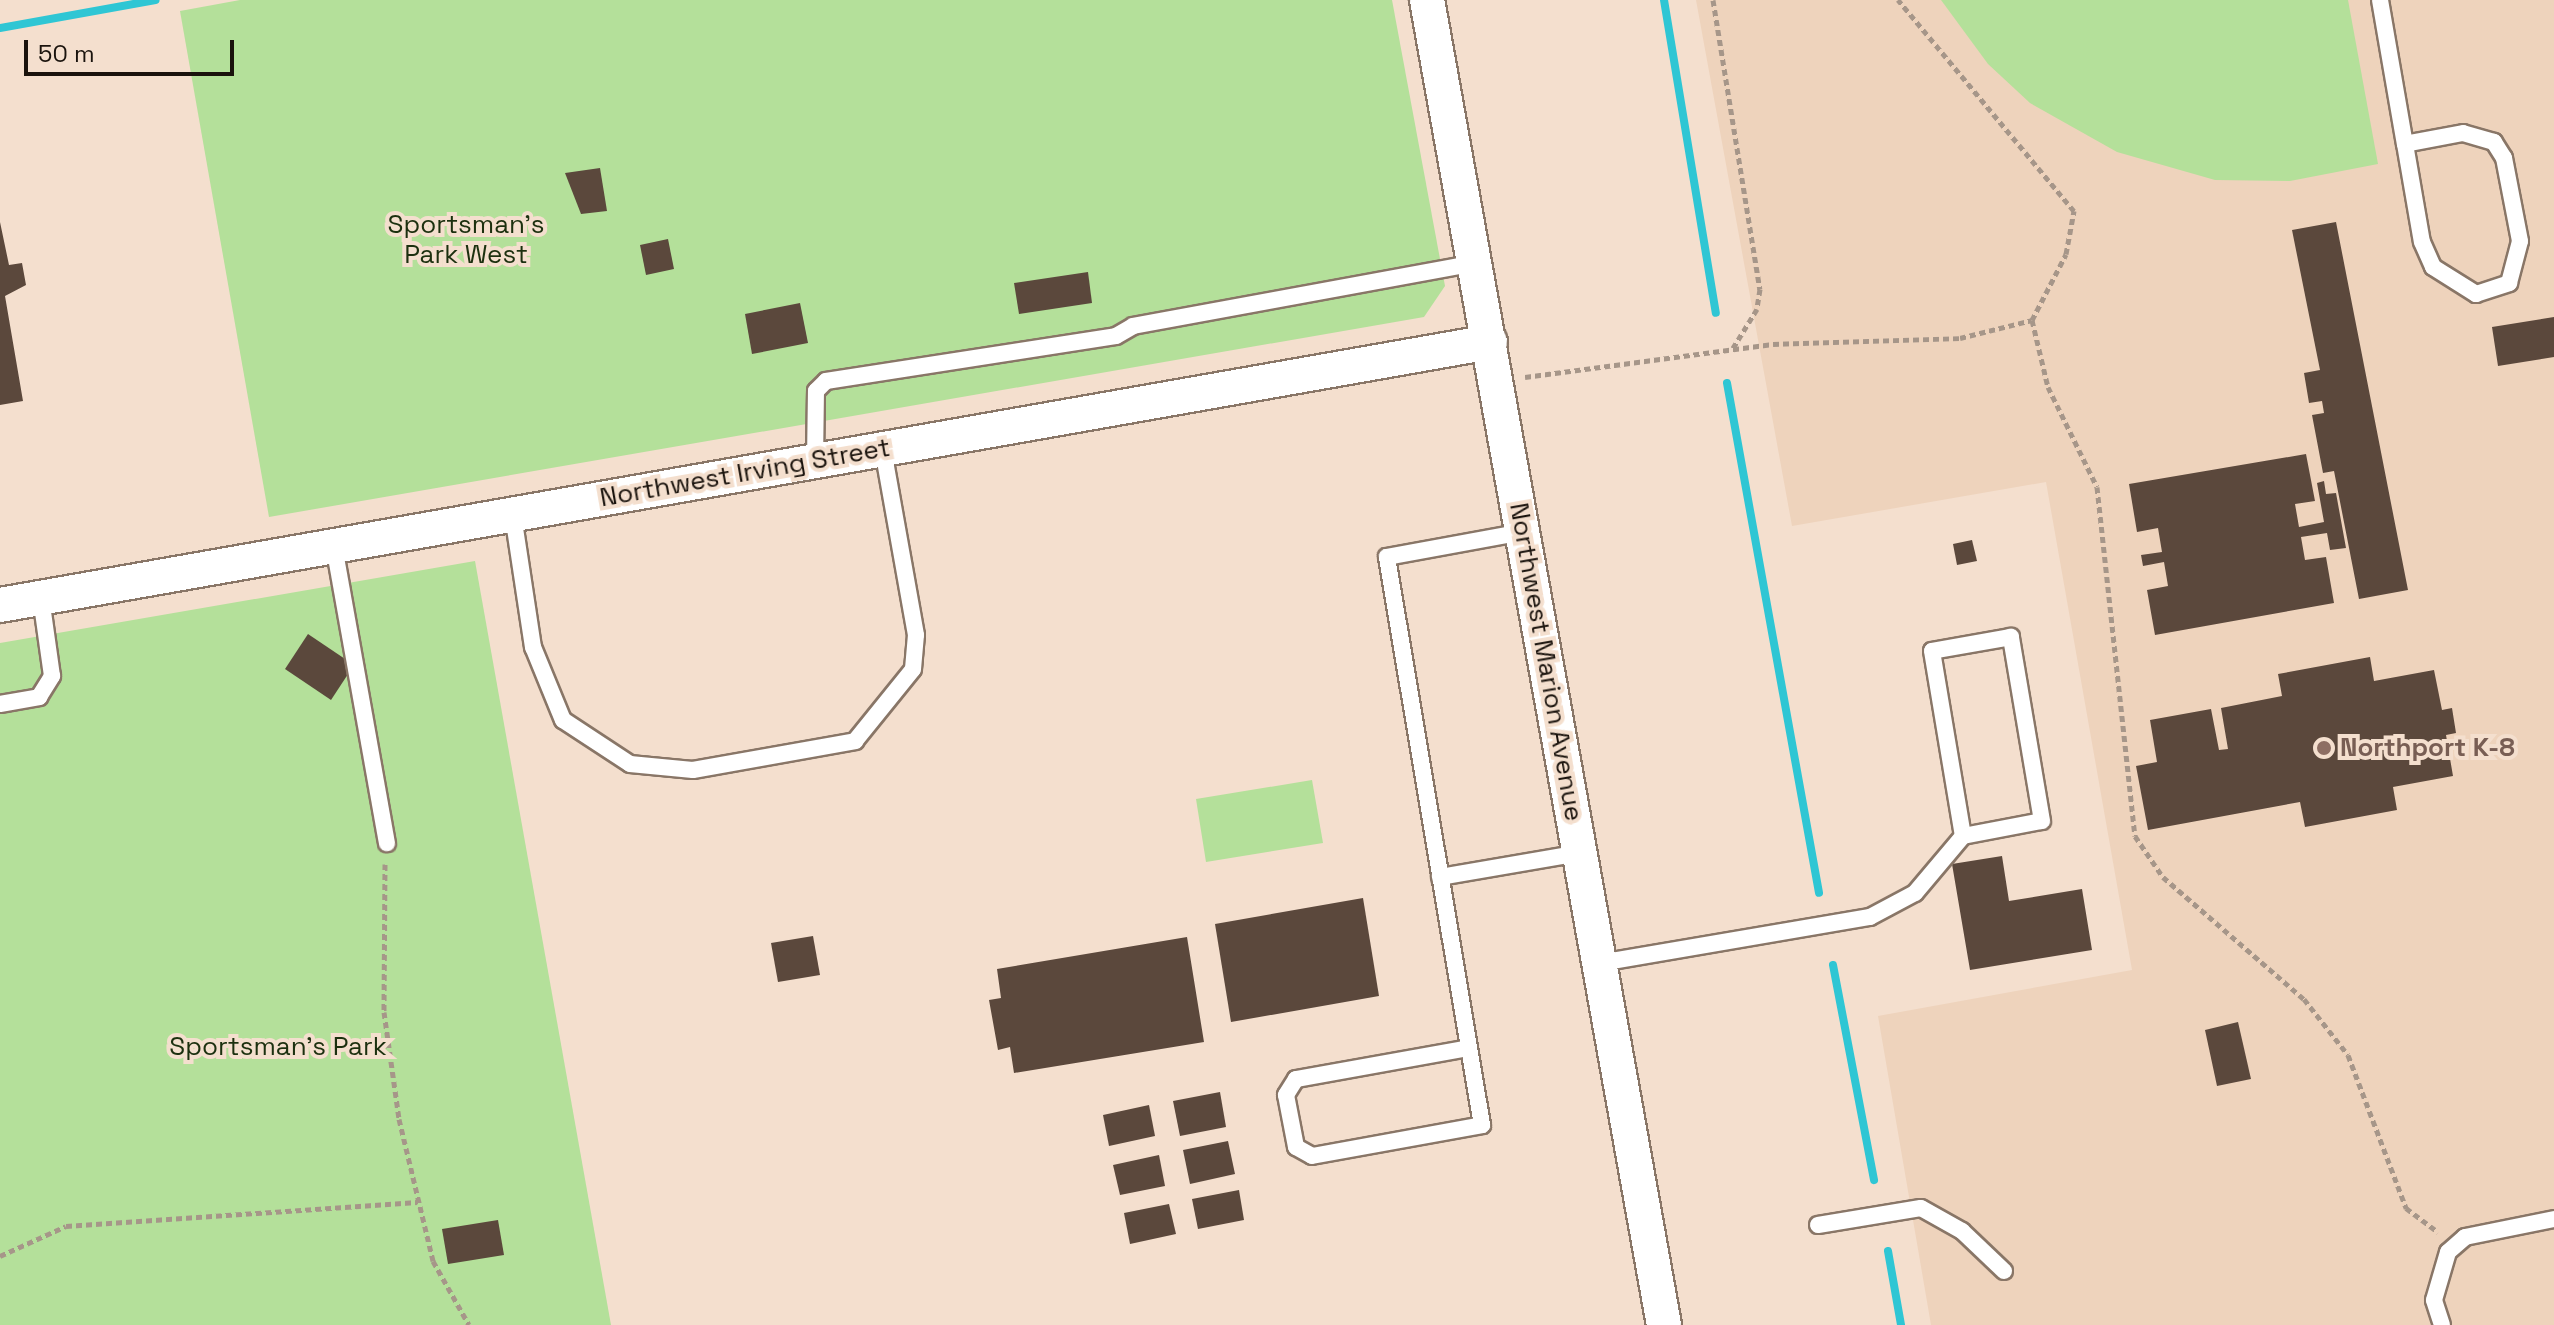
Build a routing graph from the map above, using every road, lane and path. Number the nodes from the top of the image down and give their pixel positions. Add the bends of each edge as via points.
1 (1427, 0) edge
2 (1713, 0) edge
3 (1898, 0) edge
4 (2380, 0) edge
5 (2405, 144) junction
6 (1475, 263) junction
7 (2032, 320) junction
8 (1490, 342) junction
9 (1732, 349) junction
10 (1497, 382) junction
11 (883, 449) junction
12 (815, 461) junction
13 (513, 515) junction
14 (1523, 532) junction
15 (334, 546) junction
16 (41, 598) junction
17 (0, 605) edge
18 (0, 704) edge
19 (1963, 836) junction
20 (387, 843) joint
21 (1580, 853) junction
22 (1440, 877) junction
23 (1600, 963) junction
24 (1469, 1048) junction
25 (417, 1202) junction
26 (2554, 1219) edge
27 (1818, 1225) dead end
28 (2465, 1237) junction
29 (0, 1256) edge
30 (2004, 1271) dead end
31 (469, 1325) edge
32 (1664, 1325) edge
33 (2442, 1325) edge

1 - 6 street, Northwest Marion Avenue
2 - 9 path via 1760,289 1757,309
3 - 7 path via 2074,211 2066,254
4 - 5 lane
5 - 5 lane via 2433,267 2476,294 2509,283 2520,241 2504,158 2494,142 2463,133
6 - 8 street, Northwest Marion Avenue
6 - 12 lane via 1133,326 1116,336 826,381 816,391
7 - 9 path via 2008,331 1883,346
7 - 28 path via 2048,387 2097,487 2135,836 2163,877 2304,999 2348,1055 2406,1208 2427,1226
8 - 10 street, Northwest Marion Avenue
8 - 11 street, Northwest Irving Street
9 - 10 path
10 - 14 street, Northwest Marion Avenue
11 - 12 street, Northwest Irving Street
11 - 13 lane via 916,635 913,669 855,741 708,768 630,764 563,720 533,647
12 - 13 street, Northwest Irving Street
13 - 15 street, Northwest Irving Street
14 - 21 street, Northwest Marion Avenue
14 - 22 lane via 1387,557
15 - 16 street, Northwest Irving Street
15 - 20 lane
16 - 17 street, Northwest Irving Street
16 - 18 lane via 52,676 39,697
19 - 19 lane via 2042,821 2011,637 1932,651
19 - 23 lane via 1915,893 1870,917
20 - 25 path via 384,1012
21 - 22 lane
21 - 23 street, Northwest Marion Avenue
22 - 24 lane
23 - 32 street, Northwest Marion Avenue
24 - 24 lane via 1482,1125 1312,1156 1296,1147 1286,1095 1296,1079
25 - 29 path via 66,1226
25 - 31 path via 433,1261
26 - 28 lane
27 - 30 lane via 1921,1208 1962,1231
28 - 33 lane via 2437,1277

